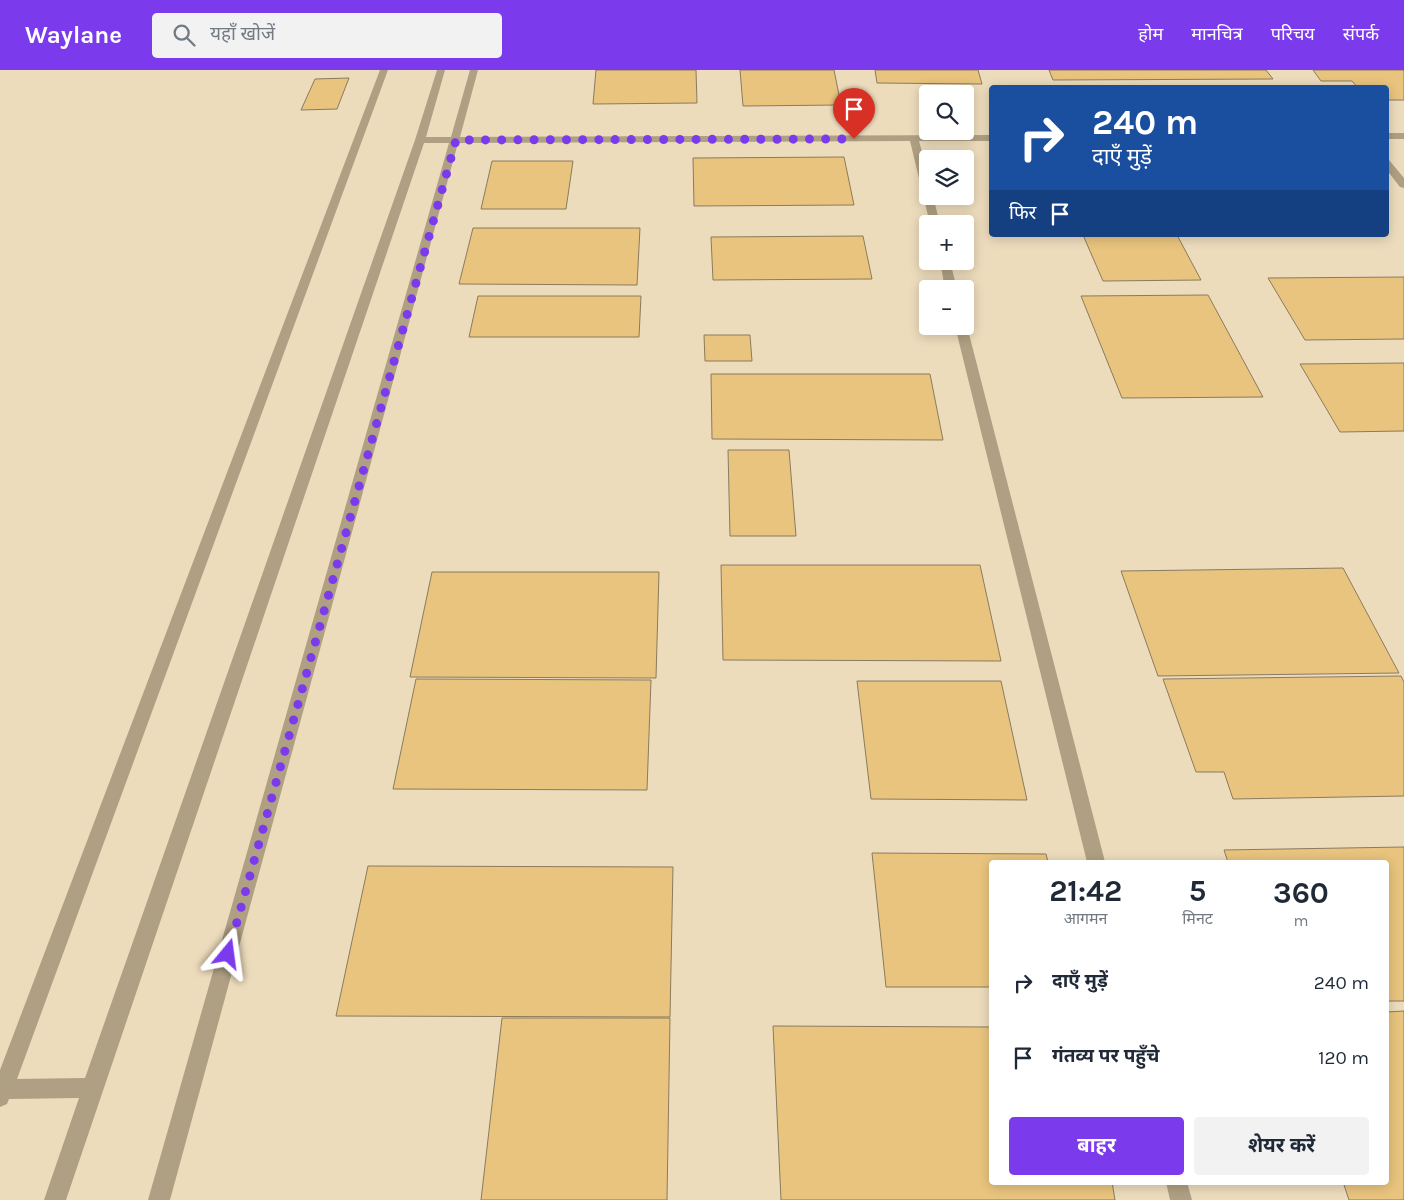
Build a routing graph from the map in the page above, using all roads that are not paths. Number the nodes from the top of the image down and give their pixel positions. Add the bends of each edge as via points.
1 (384, 70) edge
2 (441, 70) edge
3 (474, 70) edge
4 (1389, 136) edge
5 (1404, 136) edge
6 (989, 138) edge
7 (914, 139) junction
8 (420, 140) junction
9 (456, 140) junction
10 (919, 159) edge
11 (1389, 166) edge
12 (1404, 185) edge
13 (963, 335) edge
14 (1095, 860) edge
15 (92, 1088) junction
16 (1, 1092) edge
17 (1177, 1185) edge
18 (56, 1200) edge
19 (159, 1200) edge
20 (1181, 1200) edge

1 - 16 street
2 - 8 street
3 - 9 street
4 - 5 street
6 - 7 street
7 - 9 street
7 - 10 street
8 - 9 street
8 - 15 street
9 - 19 street
11 - 12 street
13 - 14 street
15 - 16 street
15 - 18 street
17 - 20 street

